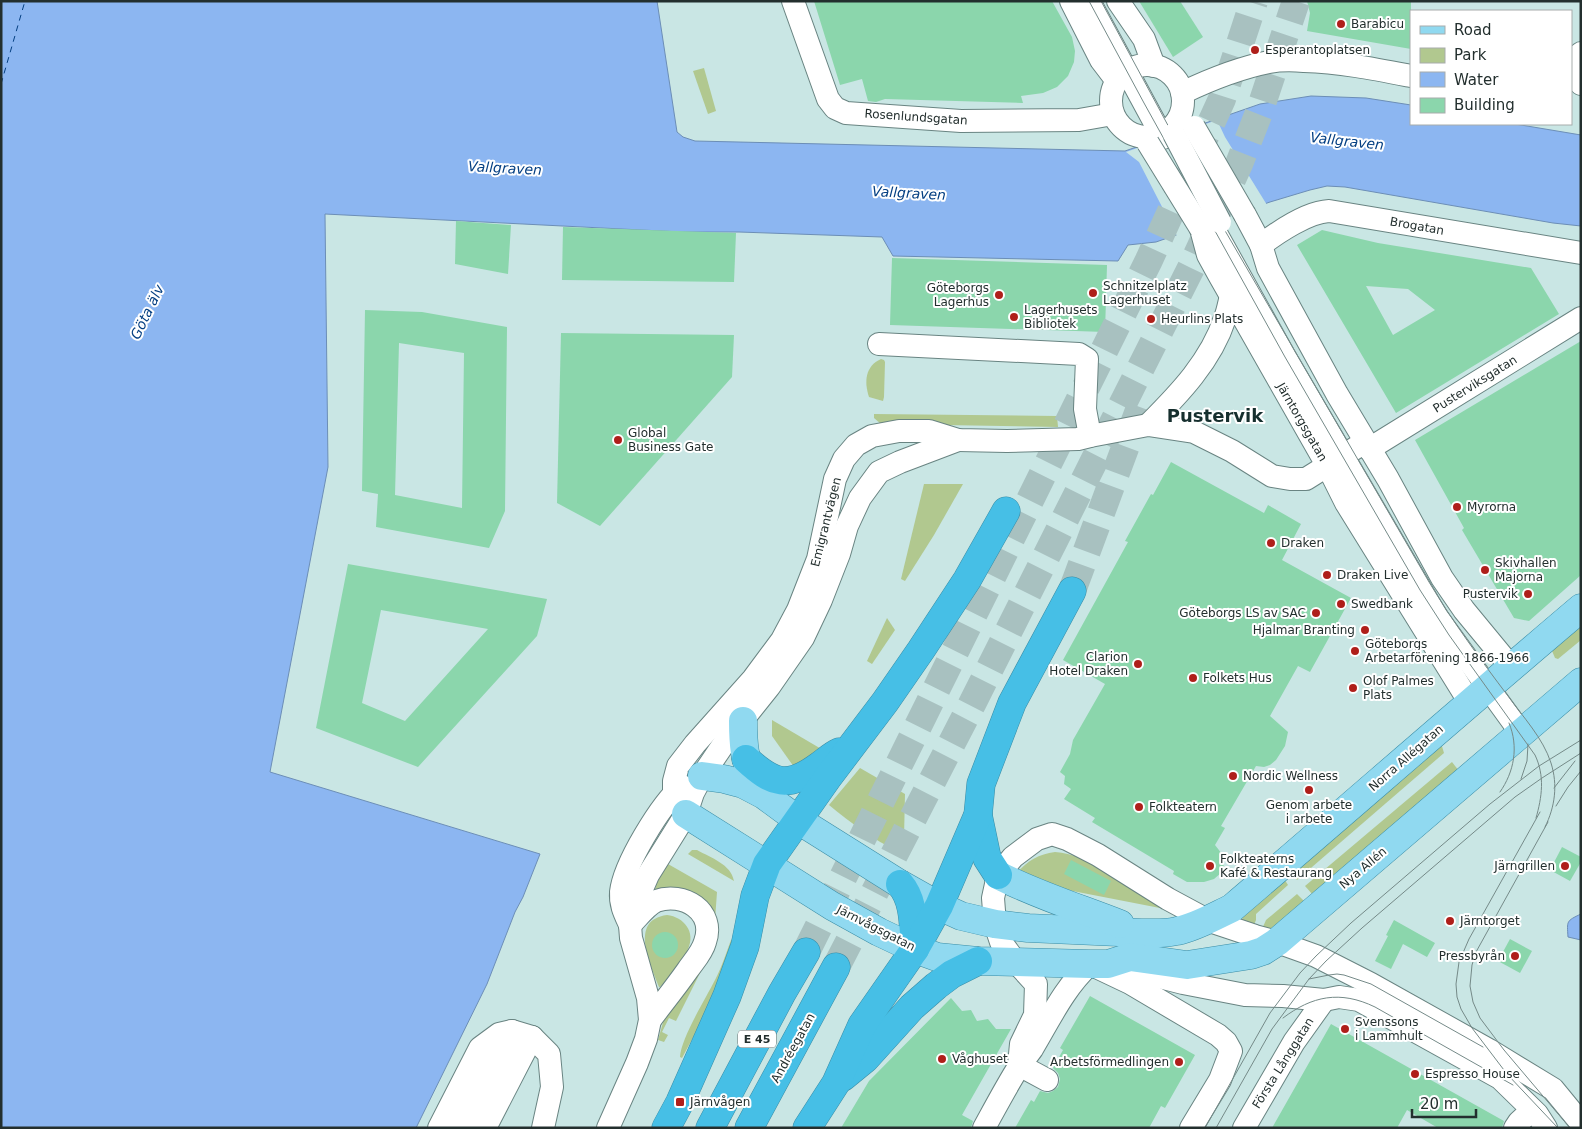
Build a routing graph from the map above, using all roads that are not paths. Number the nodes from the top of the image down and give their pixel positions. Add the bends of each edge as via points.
1 (793, 1) edge
2 (1071, 1) edge
3 (1089, 1) edge
4 (1101, 1) edge
5 (1118, 1) edge
6 (1134, 71) junction
7 (1572, 74) edge
8 (1410, 76) edge
9 (1581, 84) edge
10 (1182, 100) junction
11 (1113, 114) junction
12 (1165, 134) junction
13 (1211, 225) junction
14 (1261, 245) junction
15 (1581, 254) edge
16 (1231, 296) junction
17 (1581, 318) edge
18 (878, 344) dead end
19 (1148, 425) junction
20 (1090, 436) junction
21 (958, 440) junction
22 (1351, 452) junction
23 (1006, 511) dead end
24 (1072, 591) tunnel mouth
25 (1581, 608) edge
26 (1581, 682) edge
27 (1491, 684) junction
28 (743, 721) junction
29 (1525, 730) junction
30 (848, 751) junction
31 (746, 759) junction
32 (702, 776) junction
33 (764, 795) junction
34 (675, 804) junction
35 (978, 815) junction
36 (798, 820) junction
37 (767, 864) junction
38 (998, 875) junction
39 (900, 884) junction
40 (940, 906) junction
41 (1207, 920) junction
42 (994, 924) junction
43 (630, 925) junction
44 (1142, 933) junction
45 (1277, 942) junction
46 (915, 949) junction
47 (806, 952) tunnel mouth
48 (978, 961) junction
49 (1015, 961) junction
50 (1100, 964) junction
51 (836, 968) tunnel mouth
52 (1324, 1000) junction
53 (650, 1020) junction
54 (521, 1036) junction
55 (1019, 1066) junction
56 (1523, 1072) junction
57 (1500, 1078) junction
58 (1047, 1080) dead end
59 (836, 1083) junction
60 (1532, 1110) junction
61 (1581, 1123) edge
62 (439, 1128) edge
63 (451, 1128) edge
64 (462, 1128) edge
65 (475, 1128) edge
66 (485, 1128) edge
67 (496, 1128) edge
68 (543, 1128) edge
69 (608, 1128) edge
70 (666, 1128) edge
71 (710, 1128) edge
72 (749, 1128) edge
73 (807, 1128) edge
74 (984, 1128) edge
75 (1191, 1128) edge
76 (1244, 1128) edge
77 (1515, 1128) edge
78 (1546, 1128) edge
79 (1558, 1128) edge
80 (1570, 1128) edge

1 - 11 street, Rosenlundsgatan via 828,99 834,108 846,113 961,121 1079,120
2 - 6 street via 1101,60
3 - 6 street
4 - 6 street
5 - 6 street via 1144,40
6 - 10 street via 1169,72 1175,78
6 - 11 street via 1111,94
6 - 12 street
7 - 9 street
8 - 10 street via 1320,61 1270,62 1208,81
10 - 12 street, Järntorgsgatan
11 - 12 street via 1118,123 1134,135
12 - 13 street, Järntorgsgatan, bridge
12 - 14 street, Järntorgsgatan, bridge via 1245,215
13 - 16 street, Järntorgsgatan via 1208,255
13 - 22 street
14 - 15 street, Brogatan via 1318,211 1329,211
14 - 22 street, Järntorgsgatan via 1268,268 1337,394
16 - 19 street via 1225,319 1208,356 1171,403
16 - 22 street, Järntorgsgatan
17 - 22 street, Pusterviksgatan
18 - 20 street via 1079,354 1087,359 1085,410
19 - 20 street
19 - 22 street, Pusterviksgatan via 1194,432 1272,476 1290,479 1306,478
20 - 21 street via 1078,439
21 - 28 street, Emigrantvägen via 879,472 860,498 847,526 821,600 803,638
21 - 34 street, Emigrantvägen via 929,431 899,431 872,436 856,445 844,459 835,479 818,559 798,610 782,640 753,679 678,766 674,781
22 - 27 street via 1437,617
22 - 27 street, Järntorgsgatan via 1388,478 1442,578 1464,610
23 - 30 highway via 967,580
24 - 35 highway via 1012,703 981,784
25 - 27 main road, Norra Allégatan
26 - 29 main road, Nya Allén
27 - 29 street
27 - 41 main road, Norra Allégatan via 1232,908
28 - 31 main road
28 - 32 street, Emigrantvägen
29 - 45 main road, Nya Allén
30 - 31 highway via 837,753 795,779 780,781 771,779
30 - 36 highway
31 - 33 main road
32 - 33 main road via 743,784
32 - 34 street via 692,778
33 - 36 main road
34 - 37 main road, Järnvågsgatan
34 - 43 street, Emigrantvägen
35 - 38 highway via 987,858
35 - 40 highway
36 - 37 highway
36 - 39 main road
37 - 46 main road, Järnvågsgatan via 832,906
37 - 70 highway via 755,896 745,946 727,996
38 - 41 street via 1013,856 1038,839 1052,834 1098,855
38 - 42 street via 993,898
38 - 44 main road
39 - 40 main road
39 - 46 highway via 910,900
40 - 42 main road via 961,916
40 - 46 highway
41 - 44 main road via 1178,931
41 - 45 street
42 - 44 main road
42 - 49 street via 1001,942
43 - 53 street, Emigrantvägen via 648,998
43 - 53 street via 654,902 673,897 700,911 706,922 707,934 699,955
45 - 50 main road, Nya Allén via 1251,956 1187,965 1130,957
45 - 56 street via 1326,961
46 - 48 main road, Järnvågsgatan via 937,957
46 - 59 highway via 862,1025
47 - 71 highway, E 45
48 - 49 main road, Järnvågsgatan
48 - 59 highway via 936,986 912,1007 865,1060
49 - 50 main road, Järnvågsgatan
49 - 55 street via 1036,984 1035,1014 1022,1044
50 - 52 street, Järnvågsgatan via 1234,994
50 - 55 street via 1070,986
50 - 75 street, Järnvågsgatan via 1218,1035 1231,1051 1220,1080
51 - 72 highway, Andréegatan / E 45
52 - 57 street via 1339,997 1358,1000
52 - 76 street, Första Långgatan via 1294,1042
53 - 69 street, Emigrantvägen via 637,1063
54 - 62 street via 480,1048
54 - 63 street
54 - 64 street
54 - 65 street
54 - 66 street
54 - 67 street
54 - 68 street via 549,1054 552,1087
55 - 58 street
55 - 74 street
56 - 61 street via 1553,1088
56 - 80 street
57 - 60 street
57 - 79 street via 1522,1090
59 - 73 highway
60 - 77 street
60 - 78 street

